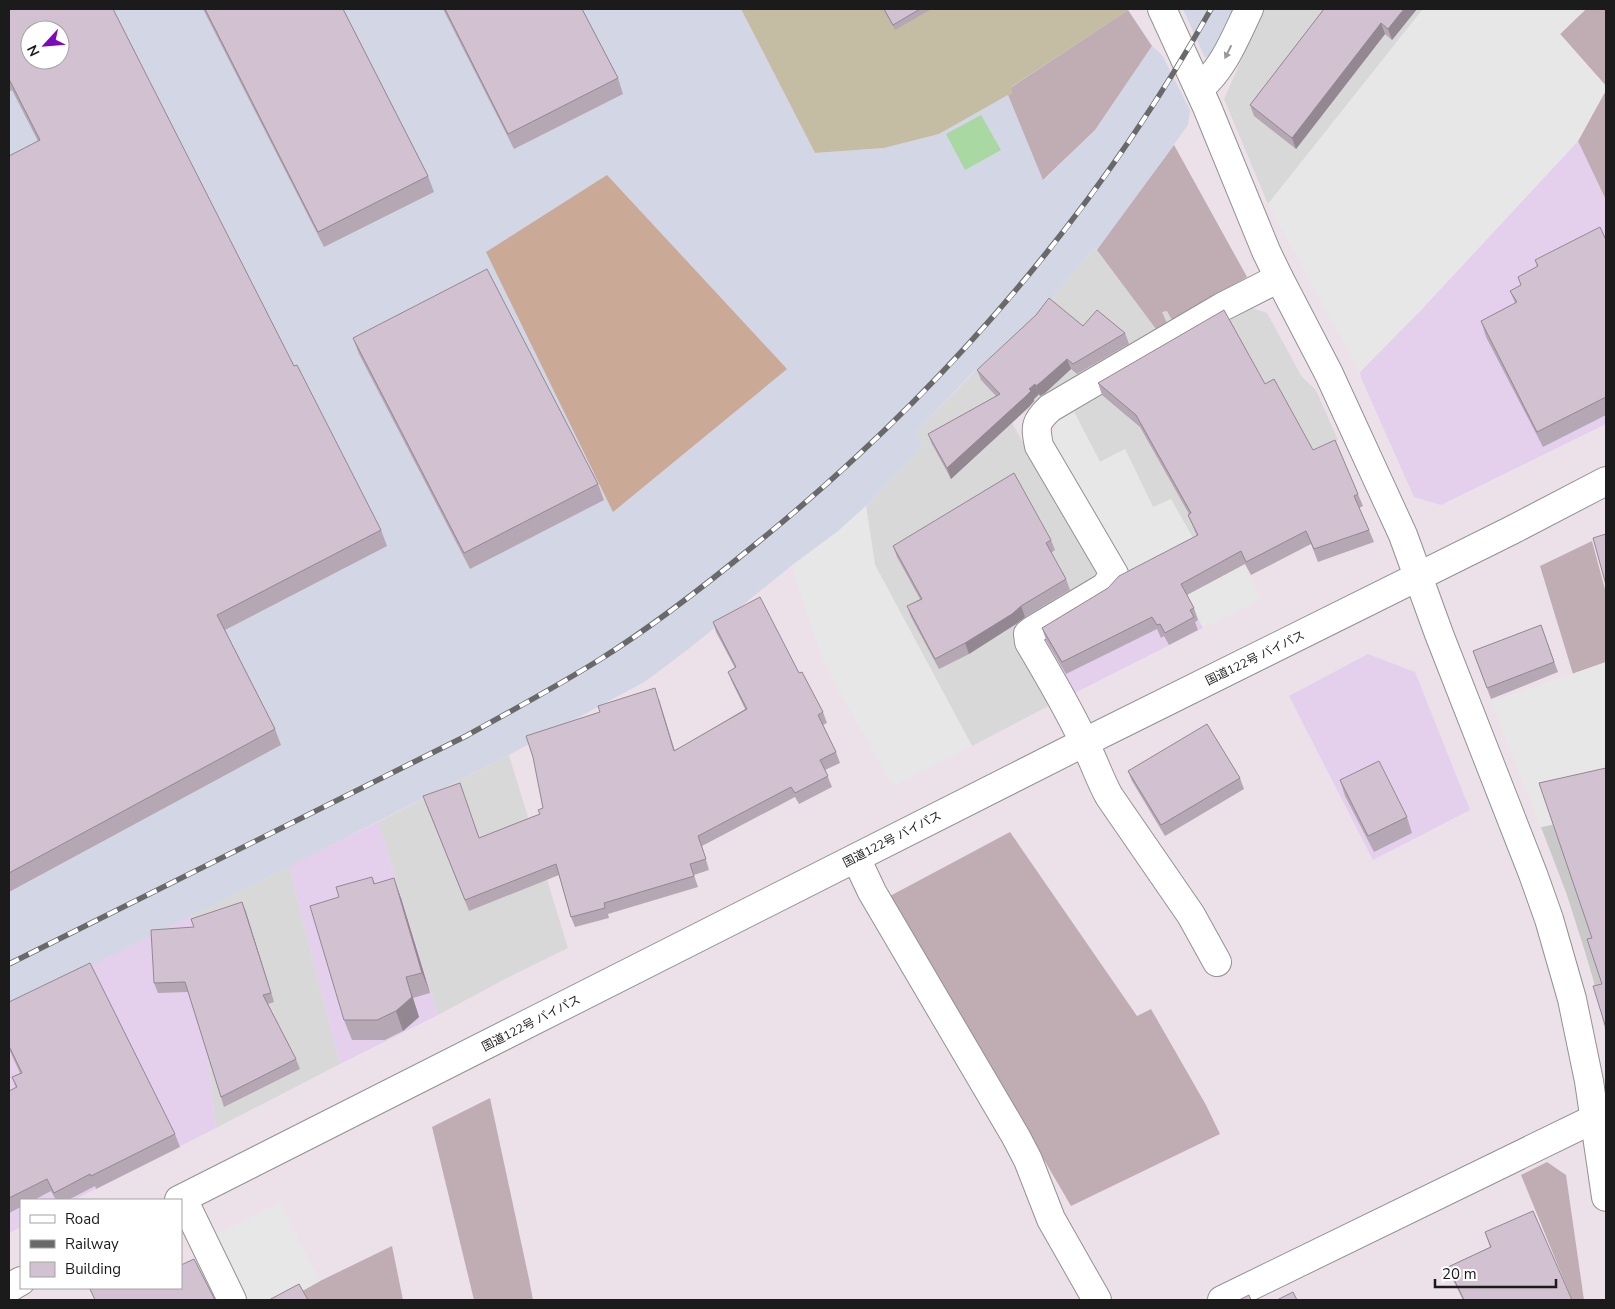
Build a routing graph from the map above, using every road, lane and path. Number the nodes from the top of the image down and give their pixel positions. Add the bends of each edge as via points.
1 (1162, 9) edge
2 (1249, 9) edge
3 (1199, 89) junction
4 (1278, 278) junction
5 (1606, 481) edge
6 (1418, 577) junction
7 (1085, 742) junction
8 (856, 858) junction
9 (1217, 962) dead end
10 (1601, 1116) edge
11 (1606, 1197) edge
12 (181, 1199) edge
13 (182, 1201) edge
14 (232, 1300) edge
15 (1097, 1300) edge
16 (1222, 1300) edge

1 - 3 street
2 -> 3 street via 1222,64 1213,78
3 - 4 street
4 - 6 street via 1347,412 1403,535
4 - 7 street via 1058,402 1040,417 1035,427 1039,446 1114,574 1105,587 1028,634 1028,642
5 - 6 street, 国道122号 バイパス
6 - 7 street, 国道122号 バイパス
6 - 10 street via 1549,919 1572,999 1589,1081
7 - 8 street, 国道122号 バイパス
7 - 9 street via 1109,796 1191,915
8 - 12 street, 国道122号 バイパス
8 - 15 street via 872,892 1016,1136 1051,1219
10 - 11 street
10 - 16 street
13 - 14 street

